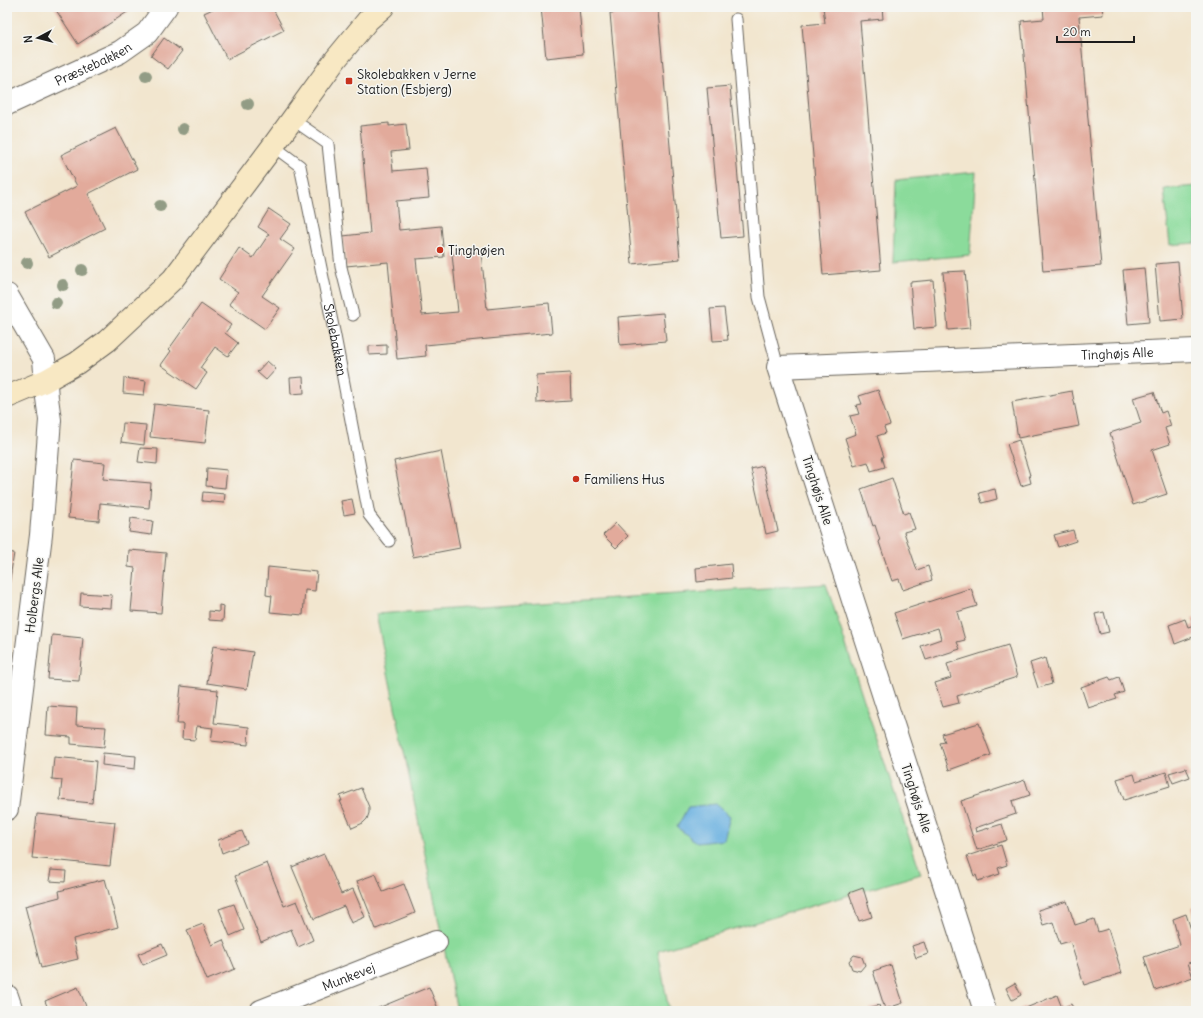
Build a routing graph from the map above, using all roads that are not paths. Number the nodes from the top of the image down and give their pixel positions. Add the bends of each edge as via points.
1 (166, 7) edge
2 (384, 7) edge
3 (736, 19) dead end
4 (7, 104) edge
5 (292, 119) junction
6 (272, 146) junction
7 (10, 306) edge
8 (354, 314) dead end
9 (1196, 350) edge
10 (778, 367) junction
11 (45, 381) junction
12 (7, 397) edge
13 (389, 541) dead end
14 (7, 809) edge
15 (436, 942) dead end
16 (7, 996) edge
17 (12, 1011) edge
18 (261, 1011) edge
19 (985, 1011) edge

1 - 4 street, Præstebakken via 147,33 120,52
2 - 5 street via 368,20
3 - 10 lane via 759,297
5 - 6 street
5 - 8 lane via 328,144 341,267
6 - 11 street via 172,280 107,341 77,363
6 - 13 lane, Skolebakken via 300,166 369,515
7 - 11 street via 44,359
9 - 10 street, Tinghøjs Alle
10 - 19 street, Tinghøjs Alle
11 - 12 street
11 - 14 street, Holbergs Alle via 50,420 42,527
15 - 18 street, Munkevej
16 - 17 street

